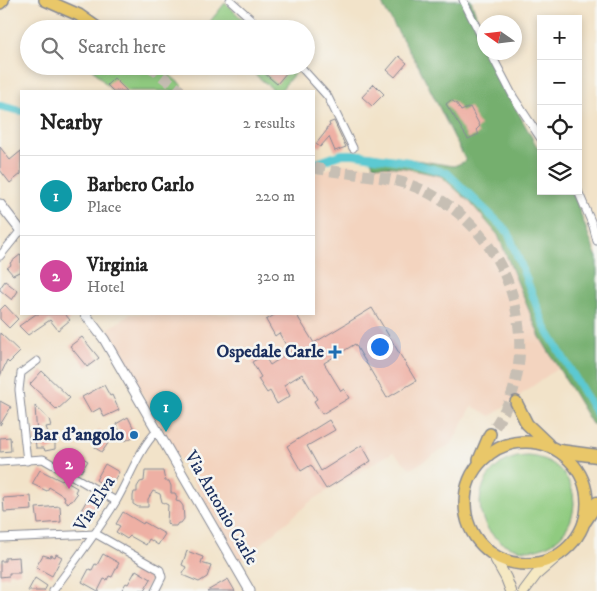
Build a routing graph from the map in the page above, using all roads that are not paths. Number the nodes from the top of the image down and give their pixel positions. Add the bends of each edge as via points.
1 (45, 0) edge
2 (230, 0) edge
3 (463, 0) edge
4 (86, 20) edge
5 (252, 20) edge
6 (477, 28) edge
7 (494, 60) edge
8 (308, 75) edge
9 (537, 133) edge
10 (353, 148) dead end
11 (580, 195) edge
12 (0, 204) edge
13 (20, 230) edge
14 (20, 232) edge
15 (597, 241) edge
16 (0, 256) edge
17 (86, 315) edge
18 (37, 361) dead end
19 (516, 402) dead end
20 (157, 431) junction
21 (490, 434) tunnel mouth
22 (555, 449) junction
23 (597, 456) edge
24 (27, 460) junction
25 (0, 462) edge
26 (476, 469) junction
27 (116, 501) junction
28 (597, 502) edge
29 (585, 522) junction
30 (96, 534) junction
31 (0, 538) edge
32 (492, 553) junction
33 (560, 554) junction
34 (53, 591) edge
35 (154, 591) edge
36 (250, 591) edge
37 (511, 591) edge
38 (524, 591) edge

1 - 4 main road
2 - 5 street
3 - 6 street
7 - 9 street
8 - 10 street via 328,97
11 - 15 street
12 - 13 street
14 - 16 street
17 - 20 street, Via Antonio Carle via 104,339
18 - 24 street via 21,373 19,390
19 - 22 main road via 527,424
20 - 27 street, Via Elva via 148,440
20 - 36 street, Via Antonio Carle
21 - 26 main road
22 - 23 highway
22 - 26 main road via 535,442 510,444 487,456
22 - 29 main road via 574,464 584,482 588,502
24 - 25 street
24 - 27 street via 42,459
26 - 32 main road via 468,485 465,502 468,520 478,541
27 - 30 street, Via Elva
28 - 29 highway
29 - 33 main road via 575,540
30 - 31 street
30 - 34 street, Via Elva
30 - 35 street via 160,570 162,577
32 - 33 main road via 508,561 526,564 544,562
32 - 37 main road
33 - 38 main road via 536,575

